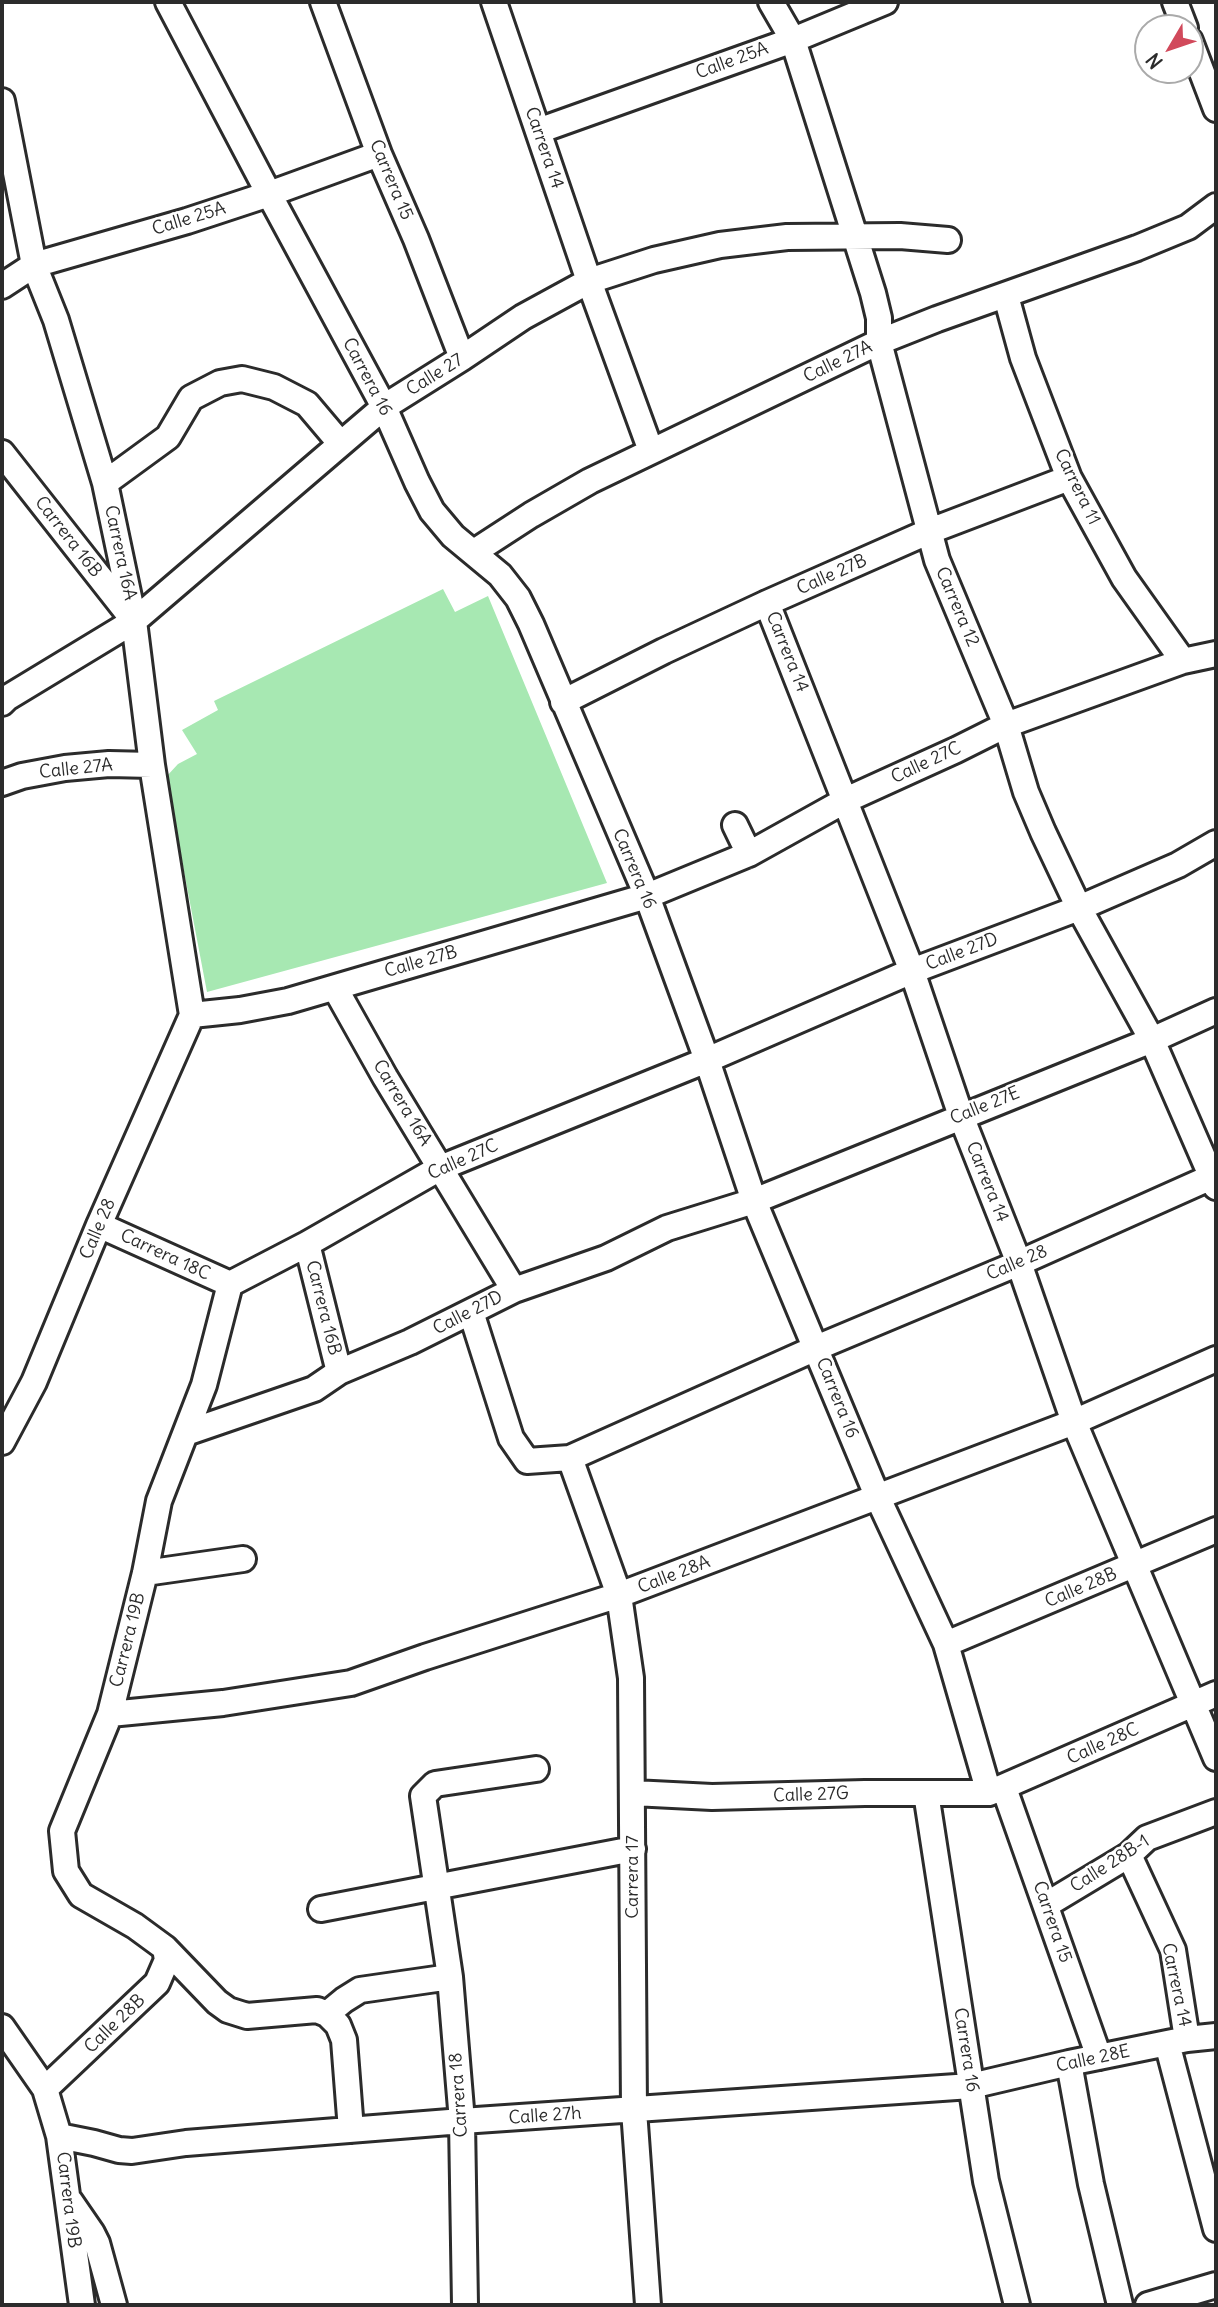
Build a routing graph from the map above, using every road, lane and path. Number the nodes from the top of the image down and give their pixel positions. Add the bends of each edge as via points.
1 (168, 2) edge
2 (323, 2) edge
3 (494, 2) edge
4 (771, 2) edge
5 (885, 2) edge
6 (793, 40) junction
7 (1204, 78) edge
8 (2, 102) edge
9 (1216, 109) edge
10 (538, 131) junction
11 (379, 154) junction
12 (269, 194) junction
13 (1216, 206) edge
14 (855, 236) junction
15 (948, 240) dead end
16 (34, 265) junction
17 (589, 281) junction
18 (2, 286) edge
19 (1006, 296) junction
20 (879, 342) junction
21 (462, 358) junction
22 (384, 407) junction
23 (340, 443) junction
24 (651, 451) junction
25 (2, 453) edge
26 (1069, 478) junction
27 (105, 483) junction
28 (930, 531) junction
29 (474, 552) junction
30 (767, 603) junction
31 (134, 621) junction
32 (1216, 654) edge
33 (1183, 662) junction
34 (563, 702) junction
35 (2, 703) edge
36 (1006, 725) junction
37 (152, 765) junction
38 (2, 783) edge
39 (846, 800) junction
40 (735, 825) dead end
41 (1216, 843) edge
42 (749, 854) junction
43 (647, 896) junction
44 (1079, 908) junction
45 (912, 971) junction
46 (335, 988) junction
47 (1216, 1011) edge
48 (192, 1014) junction
49 (1152, 1040) junction
50 (707, 1060) junction
51 (961, 1116) junction
52 (440, 1168) junction
53 (1215, 1179) edge
54 (754, 1201) junction
55 (99, 1225) junction
56 (307, 1244) junction
57 (1019, 1263) junction
58 (230, 1284) junction
59 (514, 1290) junction
60 (471, 1312) junction
61 (816, 1348) junction
62 (1216, 1359) edge
63 (339, 1372) junction
64 (1074, 1422) junction
65 (186, 1433) junction
66 (2, 1442) edge
67 (570, 1458) junction
68 (878, 1498) junction
69 (1216, 1530) edge
70 (243, 1559) dead end
71 (1135, 1566) junction
72 (145, 1573) junction
73 (619, 1595) junction
74 (946, 1644) junction
75 (1216, 1694) edge
76 (1193, 1704) junction
77 (110, 1714) junction
78 (1216, 1758) edge
79 (536, 1769) dead end
80 (996, 1791) junction
81 (633, 1793) junction
82 (926, 1793) junction
83 (1216, 1812) edge
84 (632, 1849) junction
85 (1129, 1855) junction
86 (436, 1885) junction
87 (1046, 1905) junction
88 (321, 1909) dead end
89 (165, 1948) junction
90 (450, 1977) junction
91 (327, 2014) junction
92 (2, 2027) edge
93 (1216, 2036) edge
94 (1177, 2041) junction
95 (1099, 2057) junction
96 (1069, 2063) junction
97 (971, 2086) junction
98 (45, 2090) junction
99 (634, 2110) junction
100 (462, 2121) junction
101 (351, 2130) junction
102 (59, 2136) junction
103 (1211, 2185) edge
104 (67, 2197) junction
105 (1216, 2229) edge
106 (1216, 2285) edge
107 (82, 2305) edge
108 (114, 2305) edge
109 (465, 2305) edge
110 (648, 2305) edge
111 (1017, 2305) edge
112 (1120, 2305) edge
113 (1148, 2305) edge

1 - 12 street, Carrera 16
2 - 11 street, Carrera 15
3 - 10 street, Carrera 14
4 - 6 street, Carrera 12
5 - 6 street, Calle 25A
6 - 10 street, Calle 25A
6 - 14 street, Carrera 12
7 - 9 street
8 - 16 street, Carrera 16A
10 - 17 street, Carrera 14
11 - 12 street, Calle 25A
11 - 21 street, Carrera 15
12 - 16 street, Calle 25A
12 - 22 street, Carrera 16
13 - 19 street, Calle 27A via 1188,227
14 - 15 street, Calle 27
14 - 17 street, Calle 27 via 787,237 720,245
14 - 20 street, Carrera 12 via 879,318
16 - 18 street, Calle 25A
16 - 27 street, Carrera 16A via 56,320
17 - 21 street, Calle 27
17 - 24 street, Carrera 14
19 - 20 street, Calle 27A
19 - 26 street, Carrera 11 via 1023,358
20 - 24 street, Calle 27A
20 - 28 street, Carrera 12
21 - 22 street, Calle 27
22 - 23 street, Calle 27
22 - 29 street, Carrera 16 via 432,511
23 - 27 street via 307,404 274,387 242,379 220,383 191,398 167,437
23 - 31 street, Calle 27
24 - 29 street, Calle 27A via 590,481
25 - 31 street, Carrera 16B
26 - 28 street, Calle 27B
26 - 33 street, Carrera 11 via 1124,578
27 - 31 street, Carrera 16A
28 - 30 street, Calle 27B
28 - 36 street, Carrera 12 via 937,561
29 - 34 street, Carrera 16 via 518,598
30 - 34 street, Calle 27B
30 - 39 street, Carrera 14
31 - 35 street, Calle 27
31 - 37 street, Carrera 16A
32 - 33 street, Calle 27C
33 - 36 street, Calle 27C
34 - 43 street, Carrera 16
36 - 39 street, Calle 27C
36 - 44 street, Carrera 12 via 1030,802
37 - 38 street, Calle 27A via 65,768
37 - 48 street, Carrera 16A
39 - 42 street, Calle 27C
39 - 45 street, Carrera 14
40 - 42 street
41 - 44 street, Calle 27D via 1178,865
42 - 43 street, Calle 27C
43 - 46 street, Calle 27B
43 - 50 street, Carrera 16
44 - 45 street, Calle 27D
44 - 49 street, Carrera 12
45 - 50 street, Calle 27D
45 - 51 street, Carrera 14
46 - 48 street, Calle 27B via 264,1006
46 - 52 street, Carrera 16A
47 - 49 street, Calle 27E
48 - 55 street, Calle 28
49 - 51 street, Calle 27E
49 - 53 street, Carrera 12
50 - 52 street, Calle 27C
50 - 54 street, Carrera 16
51 - 54 street, Calle 27E
51 - 57 street, Carrera 14
52 - 56 street, Calle 27C
52 - 59 street, Carrera 16A
53 - 57 street, Calle 28
54 - 59 street, Calle 27D via 667,1228 606,1258
54 - 61 street, Carrera 16
55 - 58 street, Carrera 18C
55 - 66 street, Calle 28 via 34,1381
56 - 58 street, Calle 27C
56 - 63 street, Carrera 16B
57 - 61 street, Calle 28
57 - 64 street, Carrera 14
58 - 65 street, Carrera 19B
59 - 60 street, Calle 27D
60 - 63 street, Calle 27D
60 - 67 street via 511,1438 527,1461
61 - 67 street
61 - 68 street, Carrera 16
62 - 64 street, Calle 28A
63 - 65 street, Calle 27D via 314,1390
64 - 68 street, Calle 28A
64 - 71 street, Carrera 14
65 - 72 street, Carrera 19B via 159,1501
67 - 73 street, Carrera 17
68 - 73 street, Calle 28A
68 - 74 street, Carrera 16
69 - 71 street, Calle 28B
70 - 72 street
71 - 74 street, Calle 28B
71 - 76 street, Carrera 14
72 - 77 street, Carrera 19B
73 - 77 street, Calle 28A via 351,1683 223,1703
73 - 81 street, Carrera 17 via 631,1678
74 - 80 street, Carrera 16
75 - 76 street, Calle 28C
76 - 78 street, Carrera 14
76 - 80 street, Calle 28C
77 - 89 street, Carrera 19B via 62,1831 66,1871 81,1895
79 - 86 street, Carrera 18 via 435,1784 423,1797
80 - 82 street, Calle 27G
80 - 87 street, Carrera 15
81 - 82 street, Calle 27G via 712,1797
81 - 84 street, Carrera 17
82 - 97 street, Carrera 16
83 - 85 street, Calle 28B-1 via 1147,1838
84 - 86 street
84 - 99 street, Carrera 17
85 - 87 street, Calle 28B-1
85 - 94 street, Carrera 14 via 1172,1950
86 - 88 street
86 - 90 street, Carrera 18
87 - 95 street, Carrera 15
89 - 91 street, Carrera 19B via 228,2010 247,2016 317,2010
89 - 98 street, Calle 28B via 167,1961 157,1983
90 - 91 street via 360,1990
90 - 100 street, Carrera 18
91 - 101 street via 344,2040
92 - 98 street, Carrera 19B
93 - 94 street, Calle 28E
94 - 95 street, Calle 28E
94 - 103 street, Carrera 14
95 - 96 street, Calle 28E
96 - 97 street, Calle 28E
96 - 112 street
97 - 99 street, Calle 27h
97 - 111 street, Carrera 16 via 986,2181
98 - 102 street, Carrera 19B
99 - 100 street, Calle 27h
99 - 110 street, Carrera 17
100 - 101 street, Calle 27h
100 - 109 street, Carrera 18
101 - 102 street, Calle 27h via 132,2151
102 - 104 street, Carrera 19B
103 - 105 street, Carrera 14
104 - 107 street, Carrera 19B
104 - 108 street via 87,2226
106 - 113 street

